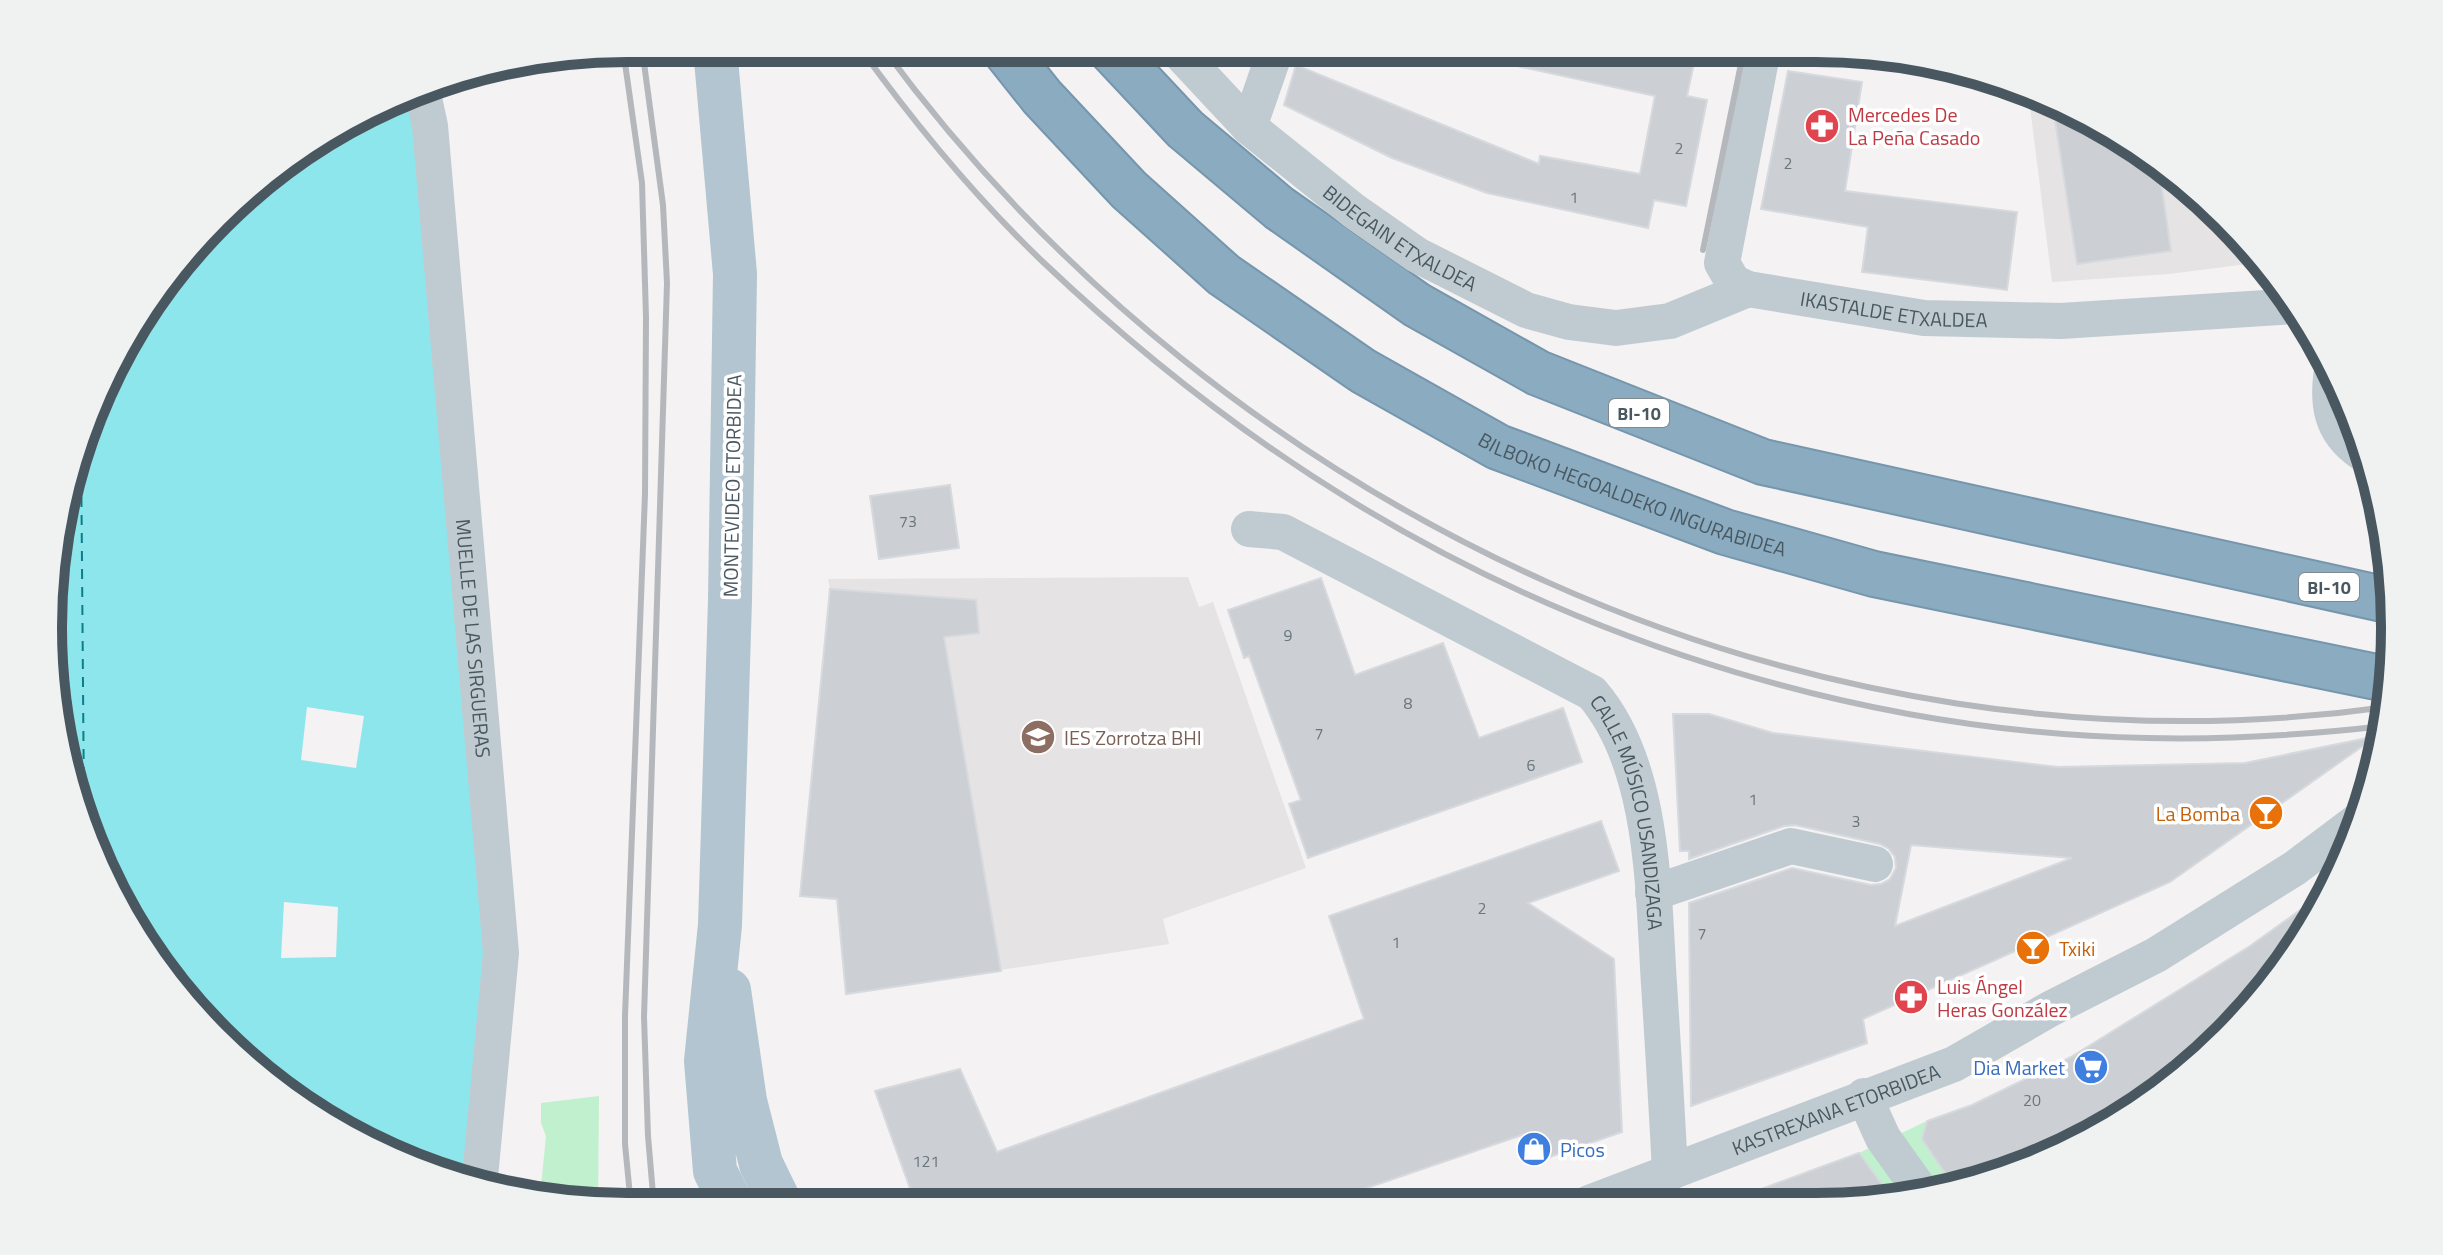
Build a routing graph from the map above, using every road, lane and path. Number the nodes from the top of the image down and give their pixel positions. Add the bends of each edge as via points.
1 (716, 62) edge
2 (1014, 62) edge
3 (1122, 62) edge
4 (1188, 62) edge
5 (1272, 62) edge
6 (1761, 62) edge
7 (424, 100) edge
8 (1249, 127) junction
9 (1748, 289) junction
10 (2282, 307) edge
11 (2330, 392) edge
12 (2350, 445) edge
13 (1249, 529) dead end
14 (2380, 598) edge
15 (2379, 678) edge
16 (2334, 854) edge
17 (1875, 864) dead end
18 (1653, 893) junction
19 (720, 925) junction
20 (1864, 1096) junction
21 (1670, 1173) junction
22 (480, 1174) edge
23 (1916, 1184) edge
24 (726, 1193) edge
25 (775, 1193) edge
26 (1616, 1193) edge

1 - 19 main road, MONTEVIDEO ETORBIDEA via 735,274
2 - 15 highway, BILBOKO HEGOALDEKO INGURABIDEA via 1129,190 1224,275 1363,371 1498,447 1725,532 1874,574
3 - 14 highway, BI-10 via 1185,129 1279,208 1417,305 1538,373 1763,462
4 - 8 street, BIDEGAIN ETXALDEA
5 - 8 street
6 - 9 street via 1722,263 1733,282
7 - 22 street, MUELLE DE LAS SIRGUERAS via 501,953
8 - 9 street, BIDEGAIN ETXALDEA via 1417,255 1526,310 1616,328 1670,321
9 - 10 street, IKASTALDE ETXALDEA via 1924,318 2061,321
11 - 12 street via 2337,426
13 - 18 street, CALLE MÚSICO USANDIZAGA via 1283,532 1592,693 1608,711 1632,768 1651,847
16 - 20 street, KASTREXANA ETORBIDEA via 2295,868 2156,955 1954,1064
17 - 18 street via 1791,846
18 - 21 street, CALLE MÚSICO USANDIZAGA
19 - 24 main road, MONTEVIDEO ETORBIDEA via 706,1061 715,1171
19 - 25 main road, MONTEVIDEO ETORBIDEA via 745,1101 761,1164
20 - 21 street, KASTREXANA ETORBIDEA
20 - 23 street via 1883,1138
21 - 26 street, KASTREXANA ETORBIDEA

